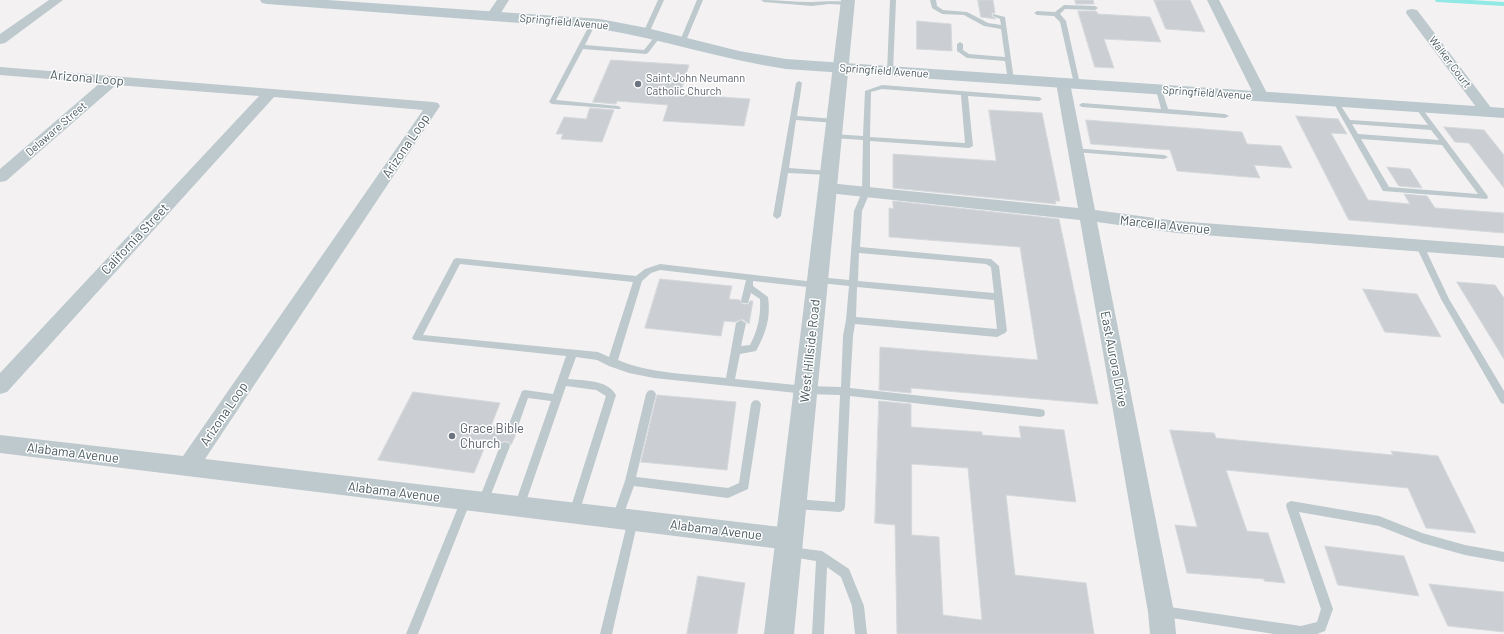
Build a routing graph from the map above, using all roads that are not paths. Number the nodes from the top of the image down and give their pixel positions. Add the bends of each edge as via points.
1 (57, 0) edge
2 (267, 0) edge
3 (503, 0) edge
4 (661, 0) edge
5 (700, 0) edge
6 (764, 0) edge
7 (893, 0) edge
8 (933, 0) edge
9 (1213, 0) edge
10 (848, 1) edge
11 (353, 3) edge
12 (1094, 8) dead end
13 (965, 13) junction
14 (1037, 13) dead end
15 (1412, 13) dead end
16 (980, 14) dead end
17 (1056, 14) junction
18 (995, 15) dead end
19 (492, 16) junction
20 (594, 23) junction
21 (1004, 27) junction
22 (652, 34) junction
23 (0, 40) edge
24 (682, 43) junction
25 (960, 44) dead end
26 (581, 47) junction
27 (1008, 60) junction
28 (841, 68) junction
29 (0, 71) edge
30 (890, 72) junction
31 (113, 80) junction
32 (1011, 80) junction
33 (799, 83) dead end
34 (1070, 84) junction
35 (1158, 90) junction
36 (270, 93) junction
37 (964, 94) junction
38 (1262, 97) junction
39 (1039, 99) dead end
40 (1336, 102) junction
41 (1082, 105) dead end
42 (1418, 107) junction
43 (618, 108) dead end
44 (1165, 112) junction
45 (1487, 112) junction
46 (1504, 113) edge
47 (1225, 116) dead end
48 (793, 118) junction
49 (1348, 122) junction
50 (834, 128) junction
51 (1434, 128) junction
52 (1356, 136) junction
53 (866, 139) junction
54 (1444, 143) junction
55 (1075, 150) junction
56 (1164, 157) dead end
57 (784, 170) junction
58 (0, 177) edge
59 (828, 180) junction
60 (866, 192) junction
61 (777, 216) dead end
62 (1087, 216) junction
63 (1420, 246) junction
64 (856, 250) junction
65 (1504, 252) edge
66 (750, 277) junction
67 (638, 279) junction
68 (817, 282) junction
69 (854, 284) junction
70 (748, 287) junction
71 (999, 297) junction
72 (746, 300) dead end
73 (851, 320) junction
74 (741, 323) dead end
75 (736, 351) junction
76 (572, 354) junction
77 (612, 363) junction
78 (730, 381) junction
79 (562, 382) junction
80 (0, 386) edge
81 (806, 390) junction
82 (844, 391) junction
83 (651, 394) dead end
84 (556, 398) junction
85 (1504, 400) edge
86 (756, 404) dead end
87 (1040, 413) dead end
88 (512, 428) dead end
89 (0, 444) edge
90 (505, 446) dead end
91 (188, 467) junction
92 (630, 481) junction
93 (474, 501) junction
94 (793, 504) junction
95 (518, 506) junction
96 (574, 513) junction
97 (625, 519) junction
98 (788, 545) junction
99 (822, 556) junction
100 (1504, 557) edge
101 (1161, 612) junction
102 (412, 634) edge
103 (606, 634) edge
104 (778, 634) edge
105 (818, 634) edge
106 (861, 634) edge
107 (1163, 634) edge

1 - 23 street
2 - 11 main road, Springfield Avenue
3 - 19 street
4 - 22 lane
5 - 24 lane
6 - 10 lane via 812,4
7 - 30 lane
8 - 13 lane via 934,7 942,12
9 - 38 street
10 - 28 street, West Hillside Road
11 - 19 main road, Springfield Avenue
12 - 17 lane via 1064,6
13 - 16 lane
13 - 21 lane via 986,24
14 - 17 lane
15 - 45 street, Walker Court
17 - 34 lane via 1063,21
18 - 21 lane via 1003,18
19 - 20 main road, Springfield Avenue
20 - 22 main road, Springfield Avenue
20 - 26 lane
21 - 27 lane
22 - 24 main road, Springfield Avenue
22 - 26 lane via 646,52
24 - 28 main road, Springfield Avenue via 755,60
25 - 27 lane via 960,51 967,56
26 - 43 lane via 552,102
27 - 32 lane
28 - 30 main road, Springfield Avenue
28 - 50 street, West Hillside Road
29 - 31 street, Arizona Loop
30 - 32 main road, Springfield Avenue
31 - 36 street, Arizona Loop
31 - 58 street, Delaware Street
32 - 34 main road, Springfield Avenue
33 - 48 lane
34 - 35 main road, Springfield Avenue
34 - 55 street, East Aurora Drive
35 - 38 main road, Springfield Avenue
35 - 44 lane
36 - 80 street, California Street
36 - 91 street, Arizona Loop via 433,106
37 - 39 lane
37 - 53 lane via 882,87 868,91
37 - 53 lane via 969,146
38 - 40 main road, Springfield Avenue
40 - 42 main road, Springfield Avenue
40 - 49 lane
41 - 44 lane
42 - 45 main road, Springfield Avenue
42 - 51 lane
44 - 47 lane
45 - 46 main road, Springfield Avenue
48 - 50 lane
48 - 57 lane
49 - 51 lane
49 - 52 lane
50 - 53 lane
50 - 59 street, West Hillside Road
51 - 54 lane
52 - 54 lane
52 - 54 lane via 1386,189 1484,197
53 - 60 lane
55 - 56 lane
55 - 62 street, East Aurora Drive
57 - 59 lane
57 - 61 lane
59 - 60 street, Marcella Avenue
59 - 68 street, West Hillside Road
60 - 62 street, Marcella Avenue
60 - 64 lane via 858,212
62 - 63 street, Marcella Avenue via 1177,227
62 - 101 street, East Aurora Drive
63 - 65 street, Marcella Avenue
63 - 85 lane via 1445,299
64 - 69 lane
64 - 71 lane via 988,261 995,266
66 - 67 lane via 660,267 648,271
66 - 68 lane
66 - 70 lane
67 - 76 lane via 457,261 417,338
67 - 77 lane
68 - 69 lane
68 - 81 street, West Hillside Road
69 - 71 lane
69 - 73 lane
70 - 72 lane
70 - 75 lane via 764,297 766,308 761,333 753,348
71 - 73 lane via 1002,331 997,334
73 - 82 lane
74 - 75 lane
75 - 78 lane
76 - 77 lane via 598,356
76 - 79 lane
77 - 78 lane via 654,374
78 - 81 lane
79 - 84 lane
79 - 96 lane via 598,386 611,395
81 - 82 lane
81 - 94 street, West Hillside Road
82 - 87 lane
82 - 94 lane via 840,507
83 - 92 lane
84 - 88 lane via 526,394
84 - 95 lane
86 - 92 lane via 744,486 728,493
89 - 91 street, Alabama Avenue
90 - 93 lane
91 - 93 street, Alabama Avenue
92 - 97 lane
93 - 95 street, Alabama Avenue
93 - 102 lane
94 - 98 street, West Hillside Road
95 - 96 street, Alabama Avenue
96 - 97 street, Alabama Avenue
97 - 98 street, Alabama Avenue
97 - 103 lane
98 - 99 lane
98 - 104 street, West Hillside Road
99 - 105 lane
99 - 106 lane via 845,573 858,606
100 - 101 lane via 1422,538 1379,521 1291,506 1327,609 1320,627 1301,632
101 - 107 street, East Aurora Drive

